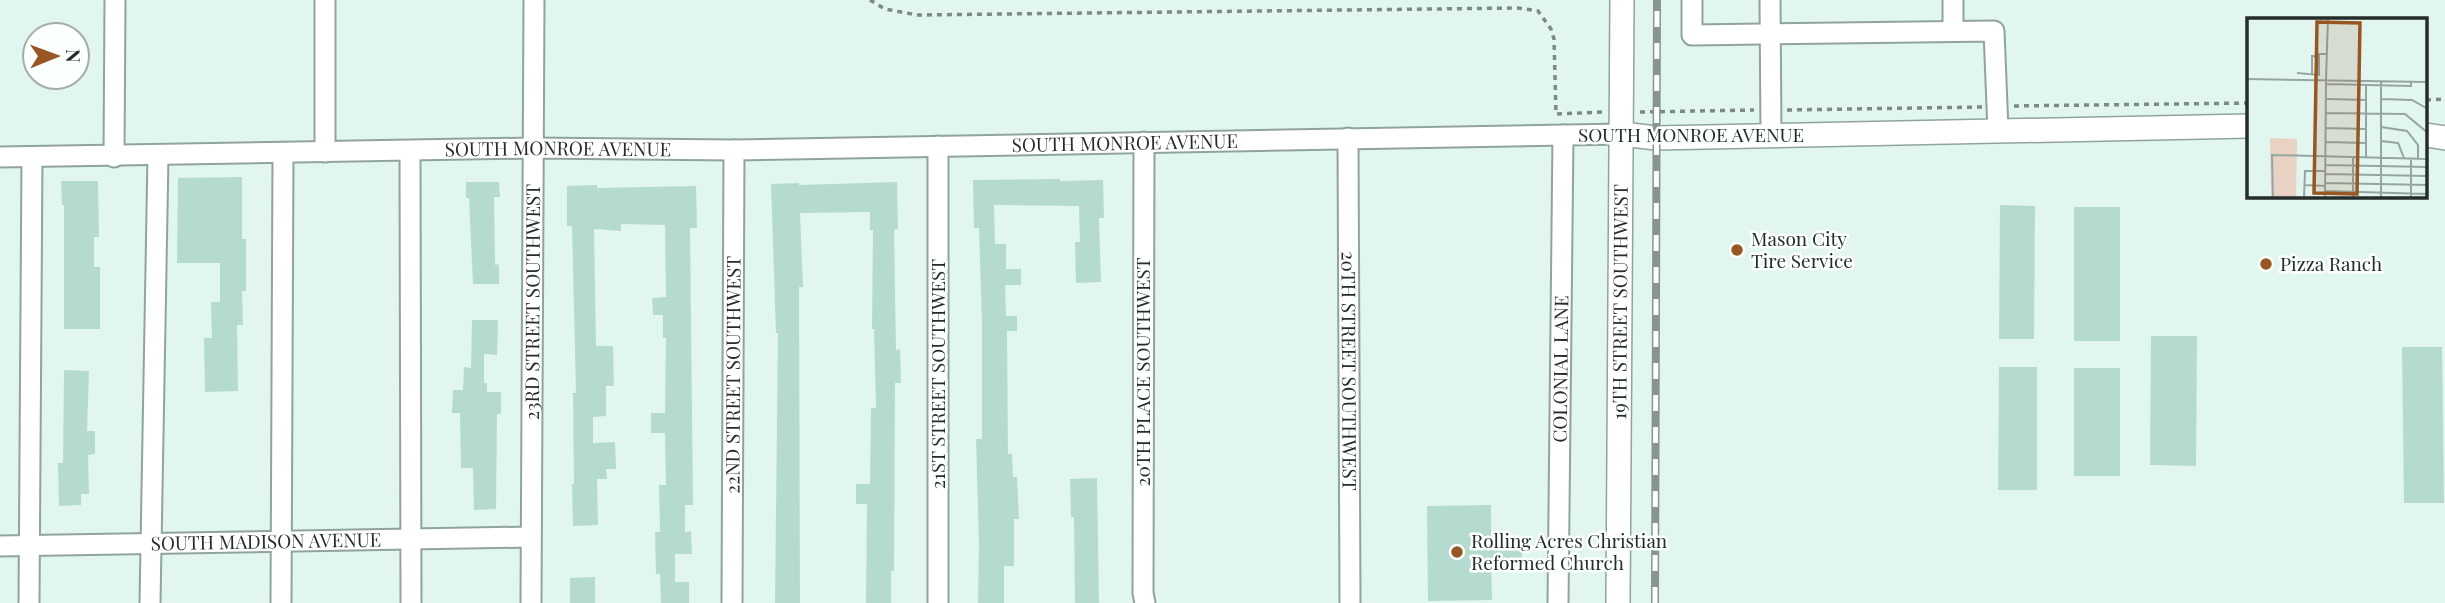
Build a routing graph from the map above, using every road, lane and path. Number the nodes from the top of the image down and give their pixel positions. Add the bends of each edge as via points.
1 (115, 0) edge
2 (326, 0) edge
3 (534, 0) edge
4 (870, 0) edge
5 (1622, 0) edge
6 (1692, 0) edge
7 (1770, 0) edge
8 (1953, 0) edge
9 (1953, 32) junction
10 (1769, 34) junction
11 (2247, 103) edge
12 (1997, 107) junction
13 (1771, 110) junction
14 (1623, 123) junction
15 (2247, 125) edge
16 (1998, 131) junction
17 (1563, 135) junction
18 (1772, 136) junction
19 (1348, 138) junction
20 (1144, 142) junction
21 (938, 146) junction
22 (532, 148) junction
23 (734, 149) junction
24 (410, 151) junction
25 (325, 152) junction
26 (282, 153) junction
27 (158, 156) junction
28 (0, 157) edge
29 (32, 157) junction
30 (114, 157) junction
31 (531, 537) junction
32 (411, 539) junction
33 (281, 542) junction
34 (150, 544) junction
35 (30, 546) junction
36 (0, 547) edge
37 (29, 603) edge
38 (150, 603) edge
39 (281, 603) edge
40 (411, 603) edge
41 (531, 603) edge
42 (732, 603) edge
43 (938, 603) edge
44 (1145, 603) edge
45 (1350, 603) edge
46 (1558, 603) edge
47 (1618, 603) edge

1 - 30 street
2 - 25 street
3 - 22 street, 23RD STREET SOUTHWEST
4 - 14 path via 885,9 916,15 1518,8 1538,12 1551,29 1556,114
5 - 14 main road, 19TH STREET SOUTHWEST
6 - 10 street via 1692,35
7 - 10 street
8 - 9 street
9 - 10 street
9 - 12 street via 1994,31
10 - 13 street
11 - 12 path
12 - 13 path
12 - 16 street
13 - 14 path
13 - 18 street
14 - 17 street, SOUTH MONROE AVENUE
14 - 18 main road, SOUTH MONROE AVENUE via 1656,138
14 - 47 main road, 19TH STREET SOUTHWEST
15 - 16 main road, SOUTH MONROE AVENUE
16 - 18 main road, SOUTH MONROE AVENUE
17 - 19 street, SOUTH MONROE AVENUE
17 - 46 street, COLONIAL LANE
19 - 20 street, SOUTH MONROE AVENUE
19 - 45 street, 20TH STREET SOUTHWEST
20 - 21 street, SOUTH MONROE AVENUE
20 - 44 street, 20TH PLACE SOUTHWEST
21 - 23 street, SOUTH MONROE AVENUE
21 - 43 street, 21ST STREET SOUTHWEST
22 - 23 street, SOUTH MONROE AVENUE
22 - 24 street, SOUTH MONROE AVENUE
22 - 31 street, 23RD STREET SOUTHWEST
23 - 42 street, 22ND STREET SOUTHWEST
24 - 25 street, SOUTH MONROE AVENUE
24 - 32 street
25 - 26 street, SOUTH MONROE AVENUE
26 - 27 street, SOUTH MONROE AVENUE
26 - 33 street
27 - 30 street, SOUTH MONROE AVENUE
27 - 34 street
28 - 29 street, SOUTH MONROE AVENUE
29 - 30 street, SOUTH MONROE AVENUE
29 - 35 street
31 - 32 street, SOUTH MADISON AVENUE
31 - 41 street, 23RD STREET SOUTHWEST
32 - 33 street, SOUTH MADISON AVENUE
32 - 40 street
33 - 34 street, SOUTH MADISON AVENUE
33 - 39 street
34 - 35 street, SOUTH MADISON AVENUE
34 - 38 street
35 - 36 street, SOUTH MADISON AVENUE
35 - 37 street

